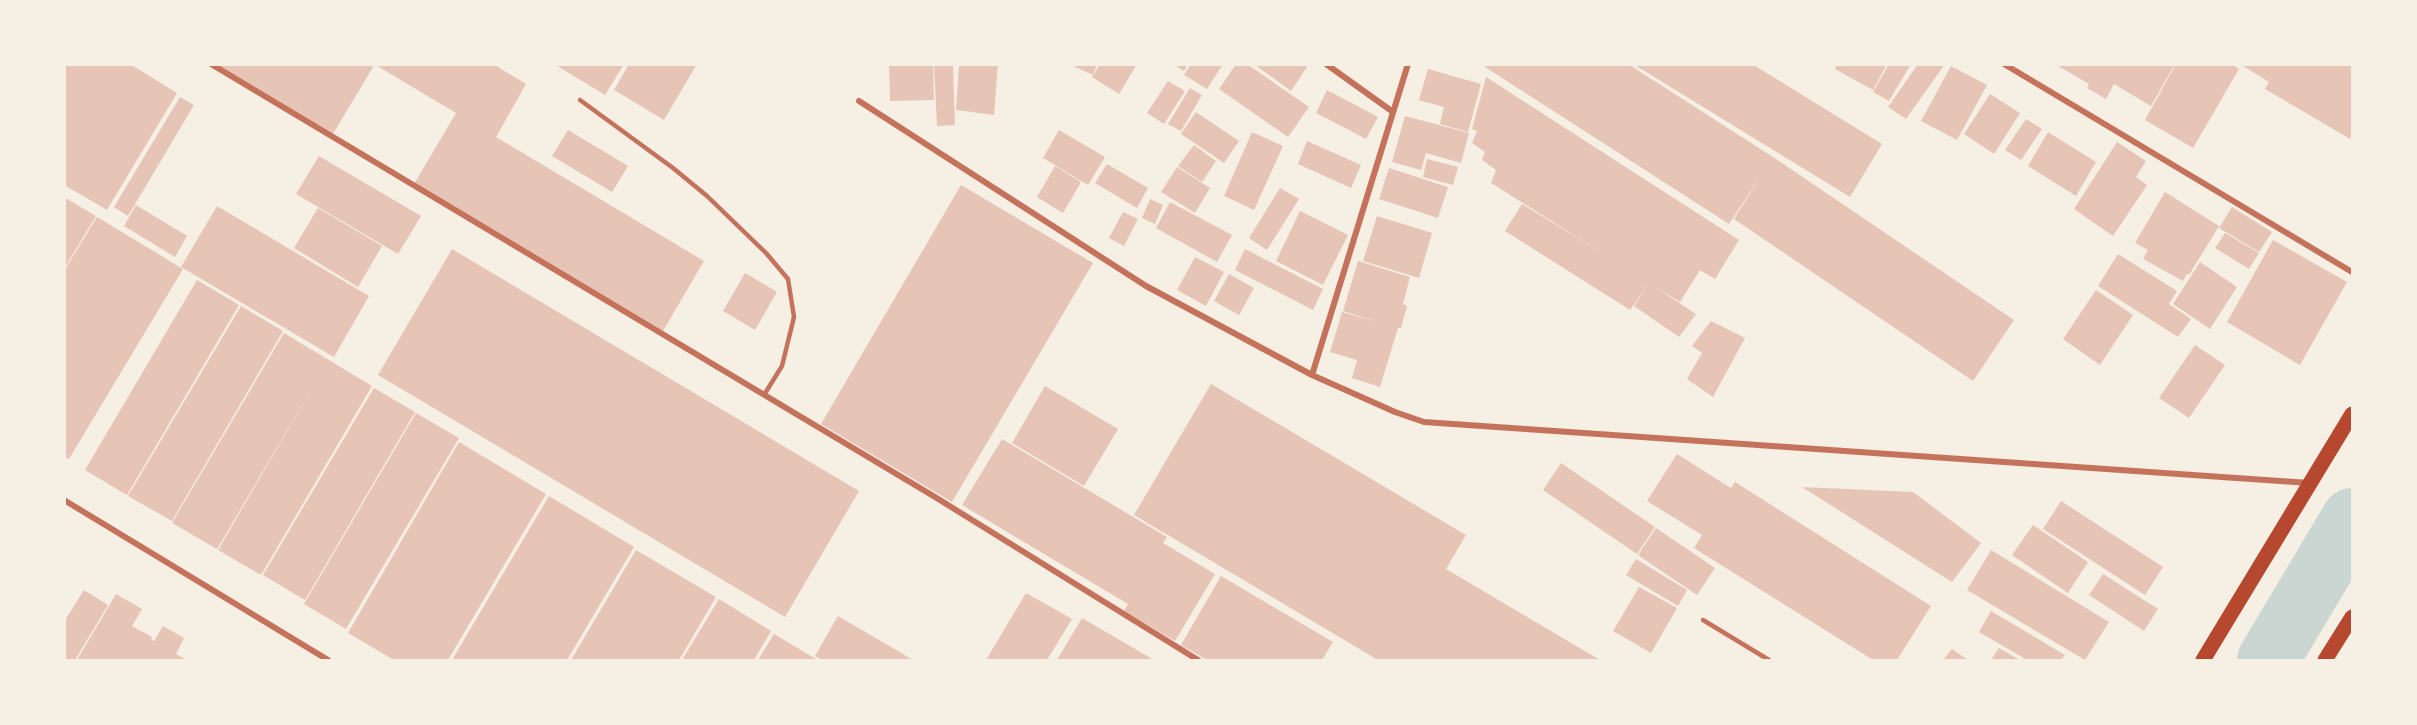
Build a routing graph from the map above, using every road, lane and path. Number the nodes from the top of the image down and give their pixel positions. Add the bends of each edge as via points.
1 (211, 64) edge
2 (1326, 64) edge
3 (1408, 64) edge
4 (2004, 64) edge
5 (580, 100) dead end
6 (859, 101) dead end
7 (1393, 112) junction
8 (2352, 272) edge
9 (1312, 375) junction
10 (764, 395) junction
11 (2352, 414) edge
12 (2311, 483) junction
13 (64, 500) edge
14 (2352, 617) edge
15 (1703, 620) dead end
16 (328, 660) edge
17 (1198, 660) edge
18 (1769, 660) edge
19 (2203, 660) edge
20 (2325, 660) edge

1 - 10 street
2 - 7 street
3 - 7 street
4 - 8 street
5 - 10 lane via 707,196 788,279 794,317 782,366
6 - 9 street via 1146,286
7 - 9 street
9 - 12 street via 1409,417 1438,424
10 - 17 street
11 - 12 main road
12 - 19 main road
13 - 16 street
14 - 20 main road
15 - 18 lane

